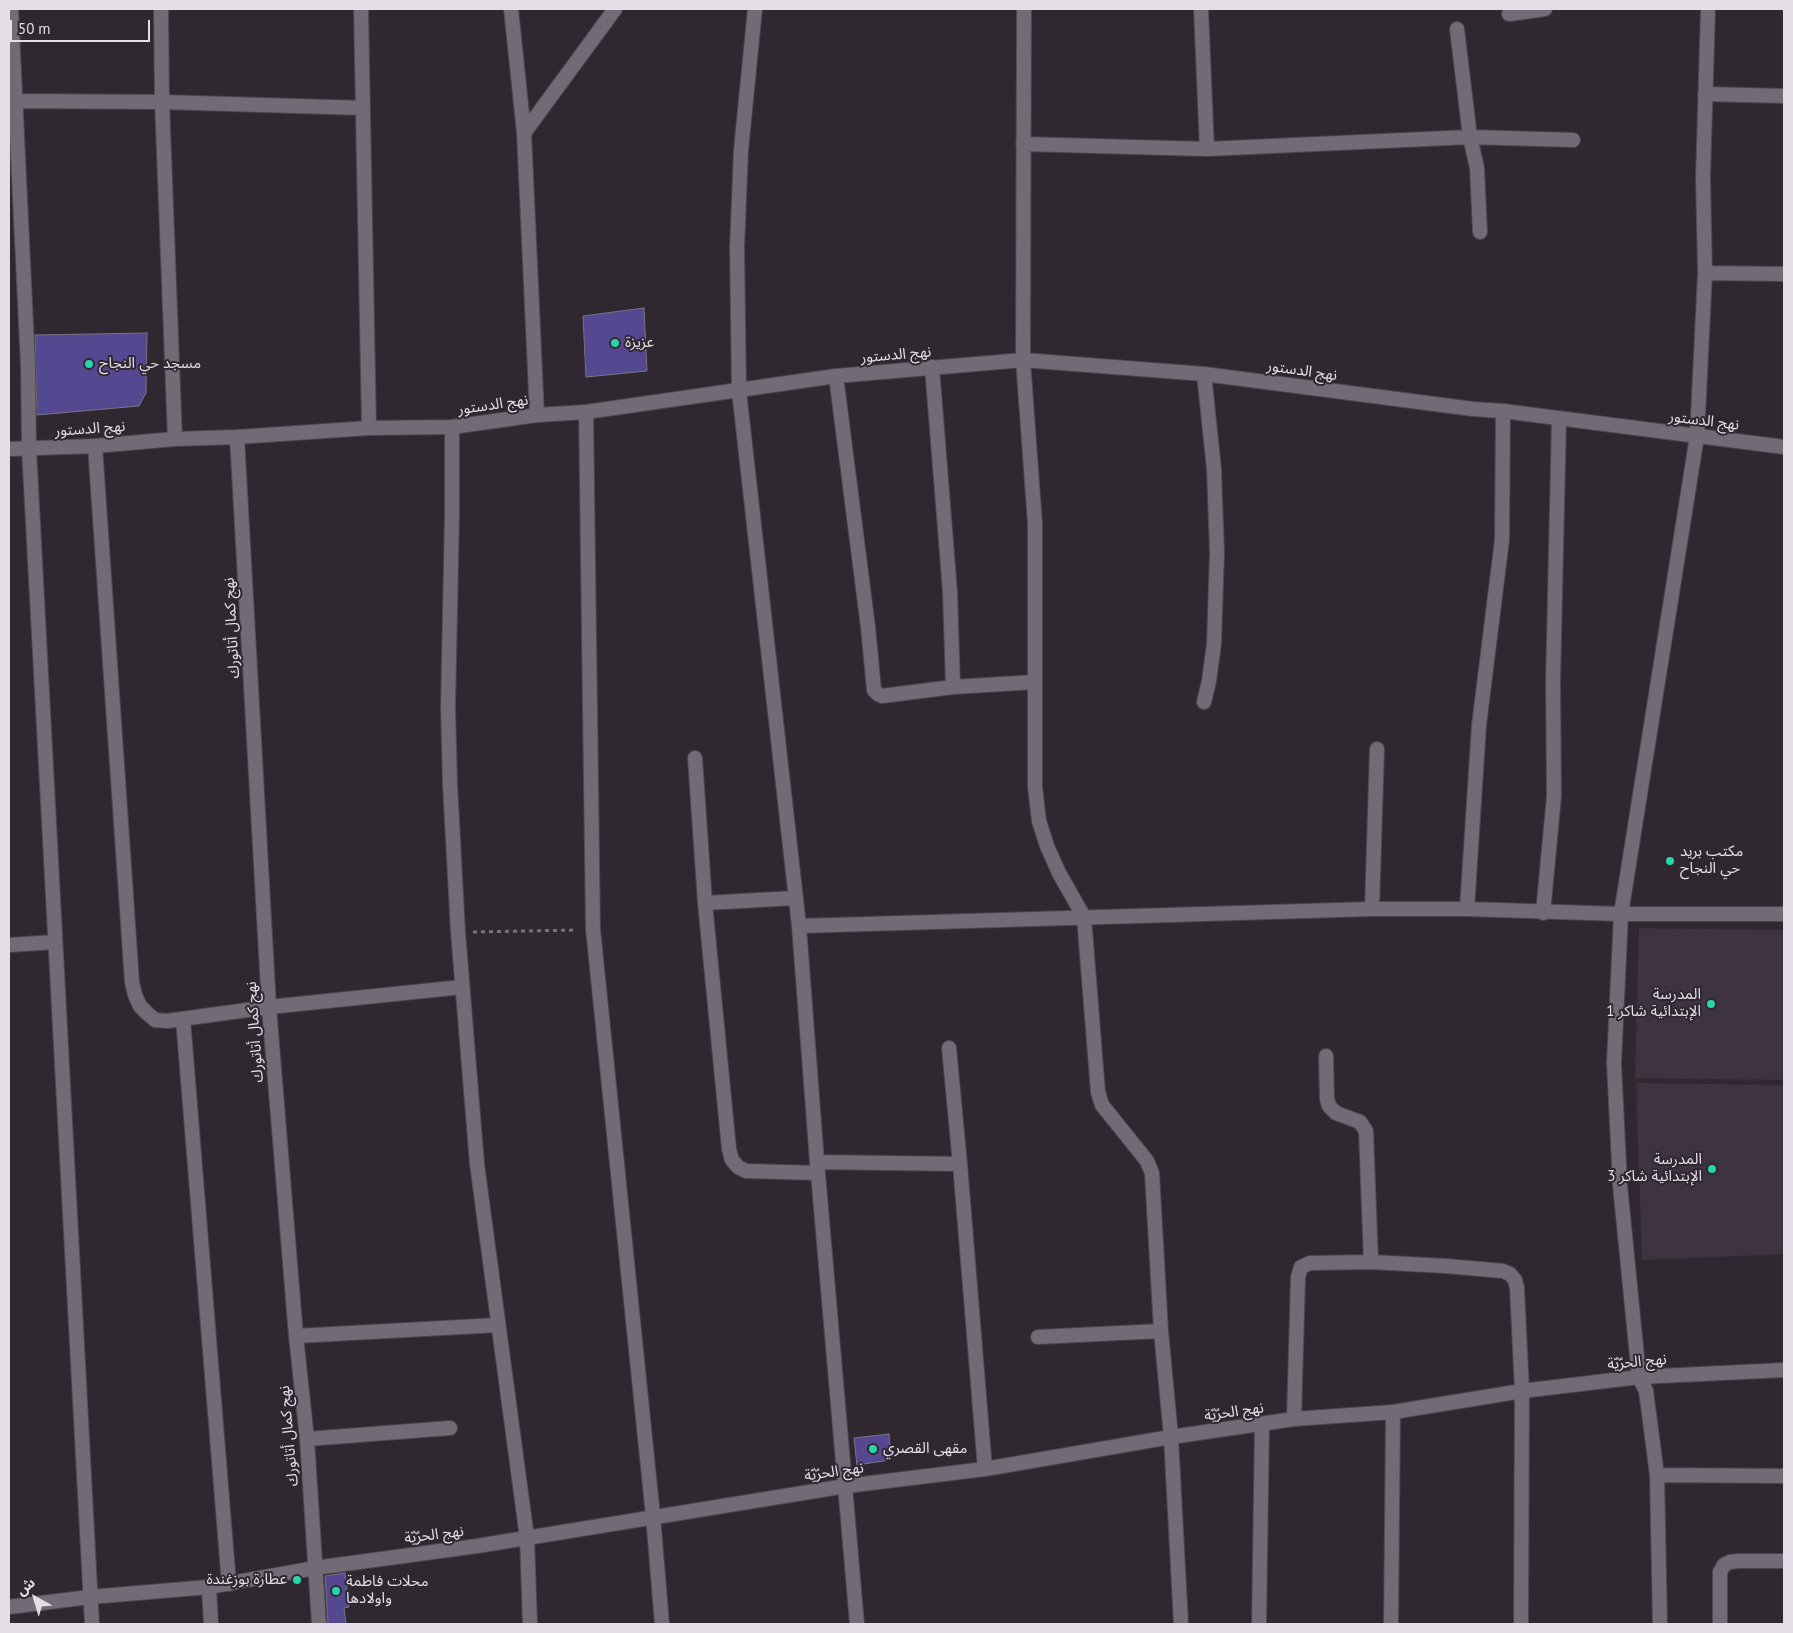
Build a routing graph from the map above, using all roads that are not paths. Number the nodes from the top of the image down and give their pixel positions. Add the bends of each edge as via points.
1 (11, 9) edge
2 (161, 9) edge
3 (361, 9) edge
4 (511, 9) edge
5 (615, 9) edge
6 (754, 9) edge
7 (1024, 9) edge
8 (1201, 9) edge
9 (1545, 9) edge
10 (1708, 9) edge
11 (1509, 14) dead end
12 (1457, 29) dead end
13 (1705, 94) junction
14 (1784, 96) edge
15 (16, 101) junction
16 (162, 102) junction
17 (363, 108) junction
18 (524, 133) junction
19 (1470, 137) junction
20 (1572, 140) dead end
21 (1023, 144) junction
22 (1207, 149) junction
23 (1480, 232) dead end
24 (1705, 273) junction
25 (1784, 274) edge
26 (1023, 360) junction
27 (932, 368) junction
28 (1204, 374) junction
29 (836, 376) junction
30 (738, 391) junction
31 (1503, 411) junction
32 (586, 412) junction
33 (537, 415) junction
34 (1559, 419) junction
35 (452, 427) junction
36 (368, 428) junction
37 (1697, 436) junction
38 (237, 437) junction
39 (175, 439) junction
40 (95, 446) junction
41 (1784, 447) edge
42 (9, 449) edge
43 (29, 449) junction
44 (1035, 682) junction
45 (953, 688) junction
46 (1204, 702) dead end
47 (1377, 749) dead end
48 (695, 758) dead end
49 (795, 898) junction
50 (705, 903) junction
51 (1467, 909) junction
52 (1372, 910) junction
53 (1543, 913) junction
54 (1621, 914) junction
55 (1784, 914) edge
56 (1084, 916) junction
57 (799, 926) junction
58 (55, 942) junction
59 (9, 944) edge
60 (462, 987) junction
61 (269, 1007) junction
62 (183, 1019) junction
63 (949, 1048) dead end
64 (1326, 1056) dead end
65 (960, 1164) junction
66 (817, 1168) junction
67 (1371, 1262) junction
68 (498, 1325) junction
69 (1161, 1331) junction
70 (296, 1336) junction
71 (1038, 1337) dead end
72 (1784, 1370) edge
73 (1639, 1377) junction
74 (1522, 1391) junction
75 (1393, 1412) junction
76 (1294, 1419) junction
77 (1262, 1425) junction
78 (450, 1428) dead end
79 (1171, 1437) junction
80 (307, 1439) junction
81 (985, 1469) junction
82 (1657, 1475) junction
83 (1784, 1476) edge
84 (846, 1486) junction
85 (654, 1516) junction
86 (527, 1538) junction
87 (1784, 1561) edge
88 (315, 1568) junction
89 (230, 1584) junction
90 (209, 1587) junction
91 (90, 1597) junction
92 (9, 1607) edge
93 (92, 1624) edge
94 (211, 1624) edge
95 (319, 1624) edge
96 (530, 1624) edge
97 (662, 1624) edge
98 (857, 1624) edge
99 (1181, 1624) edge
100 (1259, 1624) edge
101 (1391, 1624) edge
102 (1521, 1624) edge
103 (1660, 1624) edge
104 (1720, 1624) edge

1 - 15 street
2 - 16 street
3 - 17 street
4 - 18 street
5 - 18 street
6 - 30 street via 741,150
7 - 21 street
8 - 22 street
9 - 11 street
10 - 13 street
12 - 19 street
13 - 14 street
13 - 24 street
15 - 16 street
15 - 43 street
16 - 17 street
16 - 39 street
17 - 36 street
18 - 33 street
19 - 20 street
19 - 22 street
19 - 23 street via 1477,168
21 - 22 street
21 - 26 street
24 - 25 street
24 - 37 street
26 - 27 street, نهج الدستور
26 - 28 street, نهج الدستور
26 - 44 street via 1035,524
27 - 29 street, نهج الدستور
27 - 45 street via 950,592
28 - 31 street, نهج الدستور
28 - 46 street via 1214,469 1217,553 1214,644
29 - 30 street, نهج الدستور
29 - 45 street via 874,690 882,696
30 - 32 street, نهج الدستور
30 - 49 street
31 - 34 street, نهج الدستور
31 - 51 street via 1502,540 1479,725
32 - 33 street, نهج الدستور
32 - 85 street via 593,929
33 - 35 street, نهج الدستور
34 - 37 street, نهج الدستور
34 - 53 street via 1553,682 1554,796
35 - 36 street, نهج الدستور
35 - 60 street via 448,708
36 - 38 street, نهج الدستور
37 - 41 street, نهج الدستور
37 - 54 street
38 - 39 street, نهج الدستور
38 - 61 street, نهج كمال أتاتورك
39 - 40 street, نهج الدستور
40 - 43 street, نهج الدستور
40 - 62 street via 132,982 138,1001 156,1020
42 - 43 street, نهج الدستور
43 - 58 street
44 - 45 street
44 - 56 street via 1039,821 1059,873
47 - 52 street
48 - 50 street
49 - 50 street
49 - 57 street
50 - 66 street via 732,1160 746,1171
51 - 52 street
51 - 53 street
52 - 56 street
53 - 54 street
54 - 55 street
54 - 73 street via 1614,1064 1620,1185
56 - 57 street
56 - 69 street via 1098,1092 1102,1105 1147,1161 1152,1173
57 - 66 street
58 - 59 street
58 - 91 street
60 - 61 street
60 - 68 street via 477,1164
61 - 62 street
61 - 70 street, نهج كمال أتاتورك
62 - 89 street
63 - 65 street
64 - 67 street via 1329,1106 1336,1113 1360,1122 1366,1131
65 - 66 street
65 - 81 street
66 - 84 street
67 - 74 street via 1510,1274 1517,1288
67 - 76 street via 1310,1263 1299,1270
68 - 70 street
68 - 86 street
69 - 71 street
69 - 79 street
70 - 80 street, نهج كمال أتاتورك
72 - 73 street, نهج الحرّيّة
73 - 74 street, نهج الحرّيّة
73 - 82 street via 1646,1391
74 - 75 street, نهج الحرّيّة
74 - 102 street
75 - 76 street, نهج الحرّيّة
75 - 101 street
76 - 77 street, نهج الحرّيّة
77 - 79 street, نهج الحرّيّة
77 - 100 street
78 - 80 street
79 - 81 street, نهج الحرّيّة
79 - 99 street
80 - 88 street, نهج كمال أتاتورك
81 - 84 street, نهج الحرّيّة
82 - 83 street
82 - 103 street
84 - 85 street, نهج الحرّيّة
84 - 98 street
85 - 86 street, نهج الحرّيّة
85 - 97 street
86 - 88 street, نهج الحرّيّة
86 - 96 street
87 - 104 street via 1738,1561 1724,1565 1720,1572
88 - 89 street, نهج الحرّيّة
88 - 95 street, نهج كمال أتاتورك
89 - 90 street, نهج الحرّيّة
90 - 91 street, نهج الحرّيّة
90 - 94 street
91 - 92 street, نهج الحرّيّة
91 - 93 street

